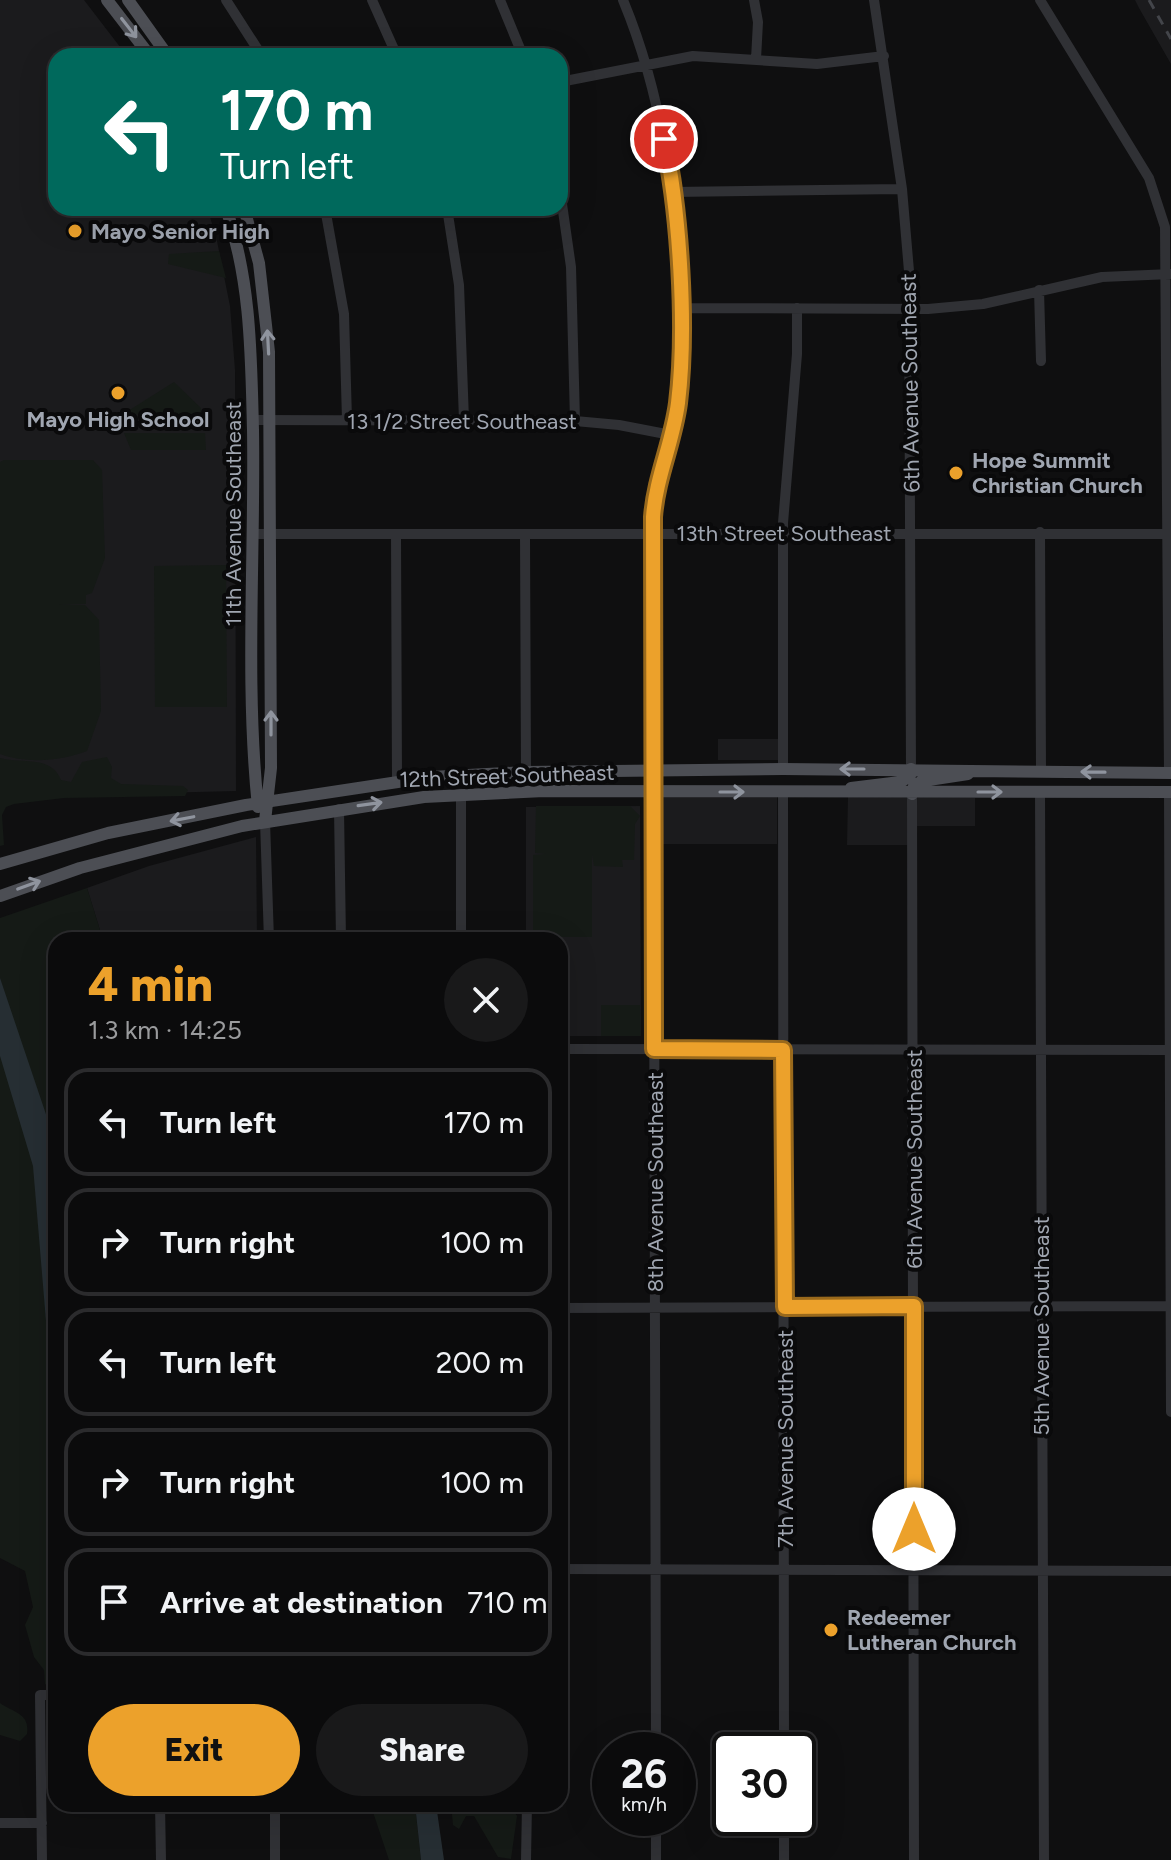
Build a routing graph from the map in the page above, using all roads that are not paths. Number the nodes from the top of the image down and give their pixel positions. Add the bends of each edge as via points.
1 (107, 0) edge
2 (128, 0) edge
3 (226, 0) edge
4 (372, 0) edge
5 (500, 0) edge
6 (623, 0) edge
7 (754, 0) edge
8 (874, 0) edge
9 (1040, 0) edge
10 (144, 48) edge
11 (162, 48) edge
12 (257, 48) edge
13 (393, 48) edge
14 (520, 48) edge
15 (884, 56) junction
16 (756, 59) junction
17 (645, 64) junction
18 (568, 80) edge
19 (902, 189) junction
20 (673, 192) junction
21 (228, 216) edge
22 (246, 216) edge
23 (326, 216) edge
24 (448, 216) edge
25 (564, 216) edge
26 (1169, 274) edge
27 (1039, 290) junction
28 (679, 308) junction
29 (797, 308) junction
30 (911, 310) junction
31 (1041, 361) dead end
32 (253, 420) junction
33 (270, 420) junction
34 (347, 420) junction
35 (464, 420) junction
36 (575, 421) junction
37 (671, 435) junction
38 (1040, 532) junction
39 (653, 533) junction
40 (782, 533) junction
41 (911, 533) junction
42 (254, 534) junction
43 (271, 534) junction
44 (396, 534) junction
45 (1170, 534) edge
46 (525, 535) junction
47 (783, 769) junction
48 (911, 769) junction
49 (981, 770) junction
50 (1041, 771) junction
51 (526, 772) junction
52 (654, 773) junction
53 (1170, 773) edge
54 (397, 780) junction
55 (654, 791) junction
56 (783, 792) junction
57 (1040, 792) junction
58 (1170, 792) edge
59 (841, 793) junction
60 (461, 794) junction
61 (912, 794) junction
62 (264, 802) junction
63 (339, 809) junction
64 (265, 821) junction
65 (0, 864) edge
66 (0, 896) edge
67 (269, 932) edge
68 (341, 932) edge
69 (461, 932) edge
70 (568, 1049) edge
71 (654, 1049) junction
72 (1042, 1049) junction
73 (783, 1050) junction
74 (914, 1050) junction
75 (1170, 1050) edge
76 (914, 1306) junction
77 (1040, 1306) junction
78 (1170, 1306) edge
79 (656, 1307) junction
80 (785, 1307) junction
81 (568, 1308) edge
82 (1171, 1412) edge
83 (568, 1569) edge
84 (655, 1569) junction
85 (913, 1570) junction
86 (1041, 1570) junction
87 (785, 1571) junction
88 (1171, 1571) edge
89 (48, 1695) edge
90 (656, 1732) edge
91 (784, 1732) edge
92 (160, 1812) edge
93 (275, 1812) edge
94 (527, 1812) edge
95 (0, 1823) edge
96 (42, 1823) junction
97 (656, 1836) edge
98 (784, 1836) edge
99 (42, 1860) edge
100 (161, 1860) edge
101 (275, 1860) edge
102 (526, 1860) edge
103 (656, 1860) edge
104 (784, 1860) edge
105 (914, 1860) edge
106 (1044, 1860) edge

1 -> 10 main road
2 - 11 main road
3 - 12 street
4 - 13 street
5 - 14 street
6 - 17 street, 8th Avenue Southeast
7 - 16 street
8 - 15 street, 6th Avenue Southeast
9 - 26 street via 1151,183 1165,227
15 - 16 street via 817,64
15 - 19 street, 6th Avenue Southeast
16 - 17 street via 693,56
17 - 18 street
17 - 20 street, 8th Avenue Southeast
19 - 20 street
19 - 30 street, 6th Avenue Southeast
20 - 28 street, 8th Avenue Southeast
21 - 32 main road, 11th Avenue Southeast via 247,291
33 -> 22 main road, 11th Avenue Southeast via 264,299
23 - 34 street via 344,314
24 - 35 street via 460,298
25 - 36 street via 571,267
26 - 27 street via 1102,277
26 - 45 street
27 - 30 street via 983,304
27 - 31 street
28 - 29 street
28 - 37 street, 8th Avenue Southeast via 680,383
29 - 30 street
29 - 40 street
30 - 41 street, 6th Avenue Southeast
32 - 33 street, 13 1/2 Street Southeast
32 - 42 main road, 11th Avenue Southeast
33 - 34 street, 13 1/2 Street Southeast
33 - 43 main road, 11th Avenue Southeast
34 - 35 street, 13 1/2 Street Southeast
35 - 36 street, 13 1/2 Street Southeast
36 - 37 street, 13 1/2 Street Southeast
37 - 39 street, 8th Avenue Southeast via 657,481
38 - 41 street, 13th Street Southeast
38 - 45 street, 13th Street Southeast
38 - 50 street
39 - 40 street, 13th Street Southeast
39 - 46 street, 13th Street Southeast
39 - 52 street, 8th Avenue Southeast
40 - 41 street, 13th Street Southeast
40 - 47 street
41 - 48 street, 6th Avenue Southeast
42 - 43 street, 13th Street Southeast
42 - 62 main road, 11th Avenue Southeast
43 - 44 street, 13th Street Southeast
62 -> 43 main road, 11th Avenue Southeast
44 - 46 street, 13th Street Southeast
44 - 54 street
45 - 53 street
46 - 51 street
48 -> 47 main road, 12th Street Southeast
47 - 52 main road, 12th Street Southeast
48 - 49 main road, 12th Street Southeast
48 - 59 main road via 900,782
49 - 50 main road, 12th Street Southeast
49 - 61 main road via 922,781
53 -> 50 main road, 12th Street Southeast
51 - 52 main road, 12th Street Southeast
51 - 54 main road, 12th Street Southeast
52 - 55 street, 8th Avenue Southeast
54 - 62 main road, 12th Street Southeast
55 -> 56 main road, 12th Street Southeast
55 - 60 main road, 12th Street Southeast
55 - 71 street, 8th Avenue Southeast
56 - 59 main road, 12th Street Southeast
56 - 73 street, 7th Avenue Southeast
57 - 58 main road, 12th Street Southeast
61 -> 57 main road, 12th Street Southeast
57 - 72 street, 5th Avenue Southeast
58 - 75 street
59 - 61 main road, 12th Street Southeast
63 -> 60 main road, 12th Street Southeast
60 - 69 street
61 - 74 street, 6th Avenue Southeast
62 - 64 main road, 11th Avenue Southeast
62 -> 65 main road, 12th Street Southeast via 108,833
63 - 64 main road, 12th Street Southeast
63 - 68 street
66 -> 64 main road, 12th Street Southeast via 80,868
64 - 67 street, 11th Avenue Southeast
70 - 71 street
71 - 73 street
71 - 79 street, 8th Avenue Southeast
72 - 74 street
72 - 75 street
72 - 77 street, 5th Avenue Southeast
73 - 74 street
73 - 80 street, 7th Avenue Southeast
74 - 76 street, 6th Avenue Southeast
75 - 78 street
76 - 77 street
76 - 80 street
76 - 85 street, 6th Avenue Southeast
77 - 78 street
77 - 86 street, 5th Avenue Southeast
78 - 82 street
79 - 80 street
79 - 81 street
79 - 84 street, 8th Avenue Southeast
80 - 87 street, 7th Avenue Southeast
83 - 84 street
84 - 87 street
84 - 90 street, 8th Avenue Southeast
85 - 86 street
85 - 87 street
85 - 105 street, 6th Avenue Southeast
86 - 88 street
86 - 106 street, 5th Avenue Southeast
87 - 91 street, 7th Avenue Southeast
89 - 96 street via 40,1695
92 - 100 street
93 - 101 street
94 - 102 street
95 - 96 street
96 - 99 street
97 - 103 street
98 - 104 street

